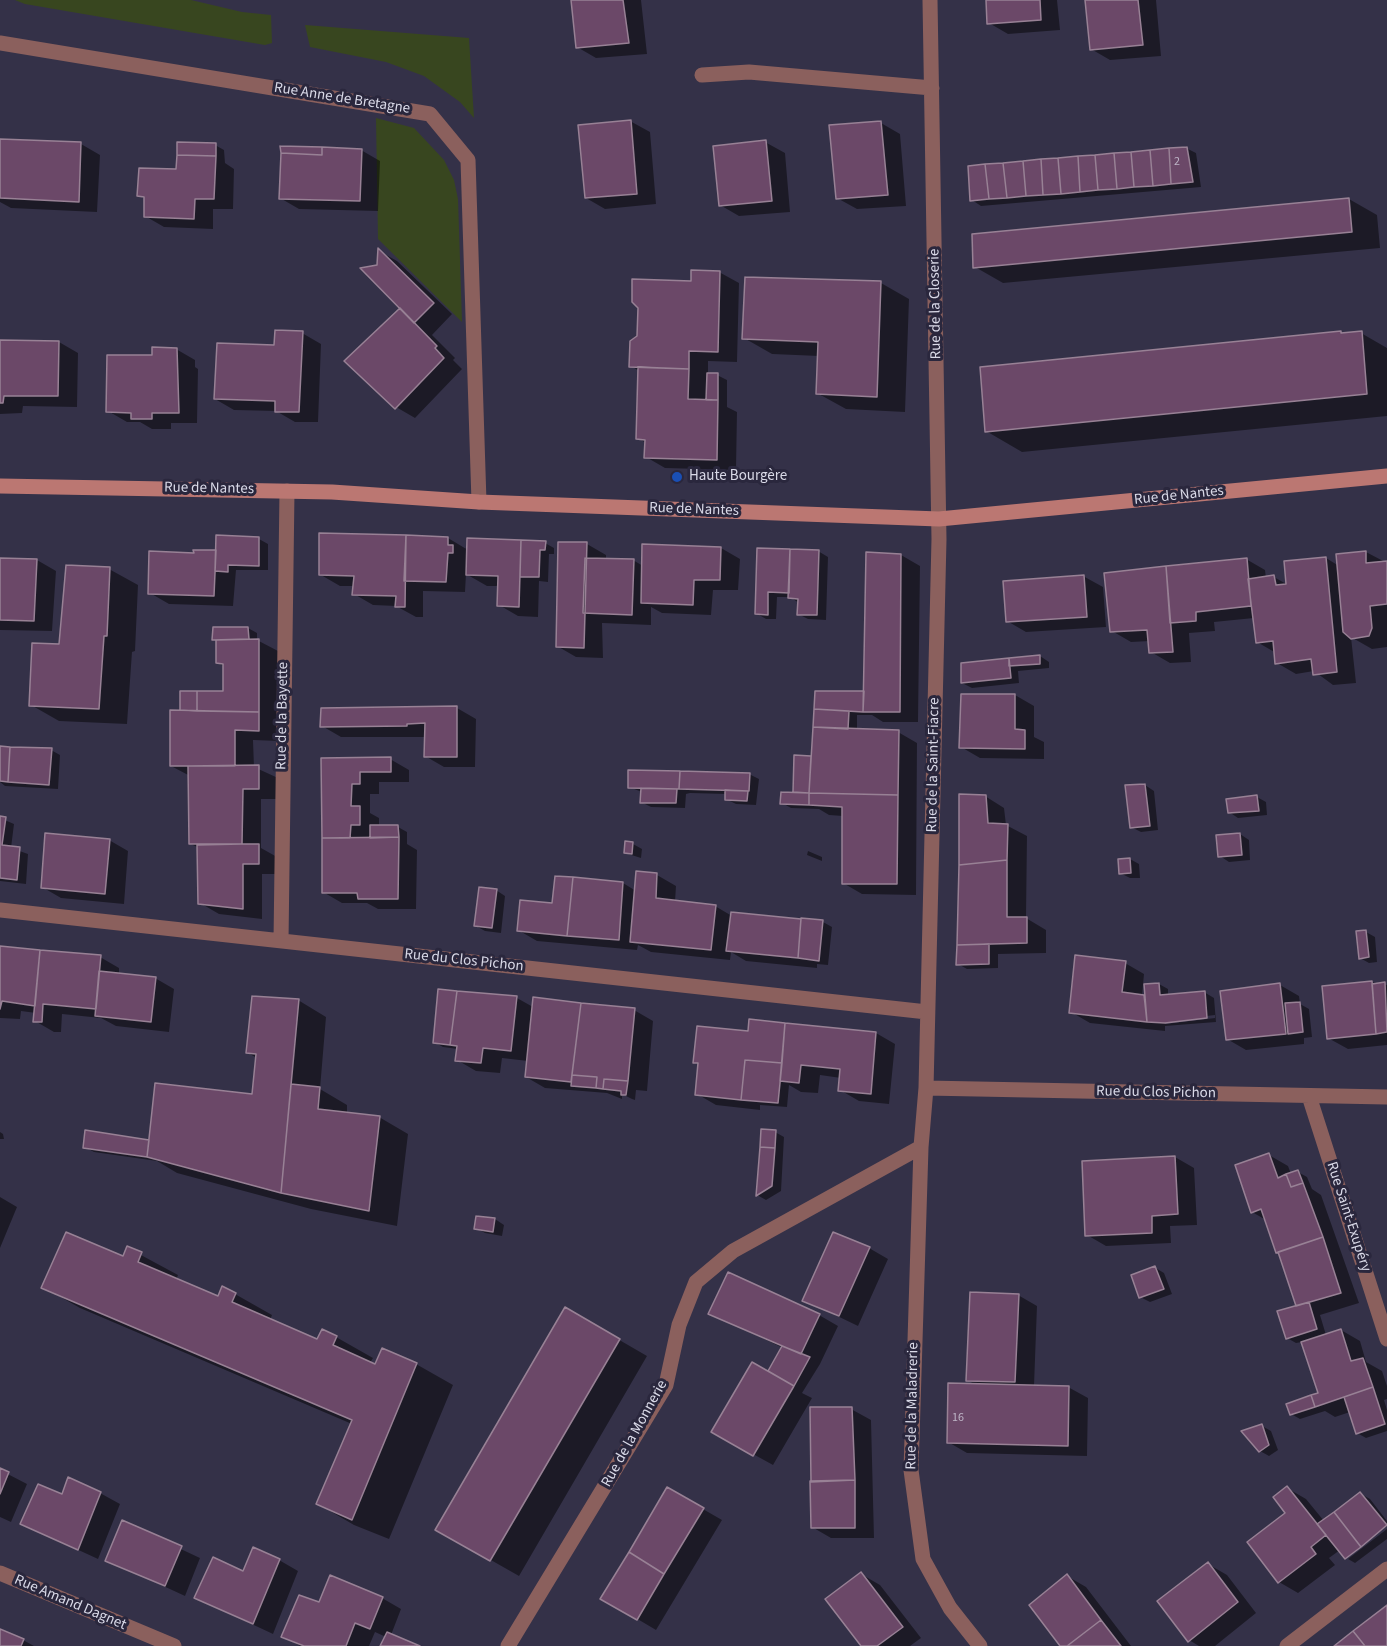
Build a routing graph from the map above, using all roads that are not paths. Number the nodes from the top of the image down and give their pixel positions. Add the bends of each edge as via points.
1 (930, 0) edge
2 (0, 43) edge
3 (702, 75) dead end
4 (932, 88) junction
5 (1387, 476) edge
6 (0, 486) edge
7 (287, 491) junction
8 (479, 502) junction
9 (939, 519) junction
10 (0, 910) edge
11 (281, 941) junction
12 (927, 1012) junction
13 (926, 1088) junction
14 (1309, 1096) junction
15 (1387, 1096) edge
16 (921, 1148) junction
17 (1387, 1339) edge
18 (1387, 1569) edge
19 (0, 1573) edge
20 (174, 1646) edge
21 (508, 1646) edge
22 (980, 1646) edge
23 (1287, 1646) edge

1 - 4 street, Rue de la Closerie
2 - 8 street, Rue Anne de Bretagne via 430,114 468,160
3 - 4 street via 748,72
4 - 9 street, Rue de la Closerie
5 - 9 main road, Rue de Nantes
6 - 7 main road, Rue de Nantes
7 - 8 main road, Rue de Nantes
7 - 11 street, Rue de la Bayette
8 - 9 main road, Rue de Nantes
9 - 12 street, Rue de la Saint-Fiacre
10 - 11 street, Rue du Clos Pichon
11 - 12 street, Rue du Clos Pichon
12 - 13 street, Rue de la Saint-Fiacre
13 - 14 street, Rue du Clos Pichon
13 - 16 street, Rue de la Maladrerie
14 - 15 street, Rue du Clos Pichon
14 - 17 street, Rue Saint-Exupéry
16 - 21 street, Rue de la Monnerie via 733,1251 696,1282 679,1325 666,1385
16 - 22 street, Rue de la Maladrerie via 911,1470 923,1559 950,1608
18 - 23 street
19 - 20 street, Rue Amand Dagnet

